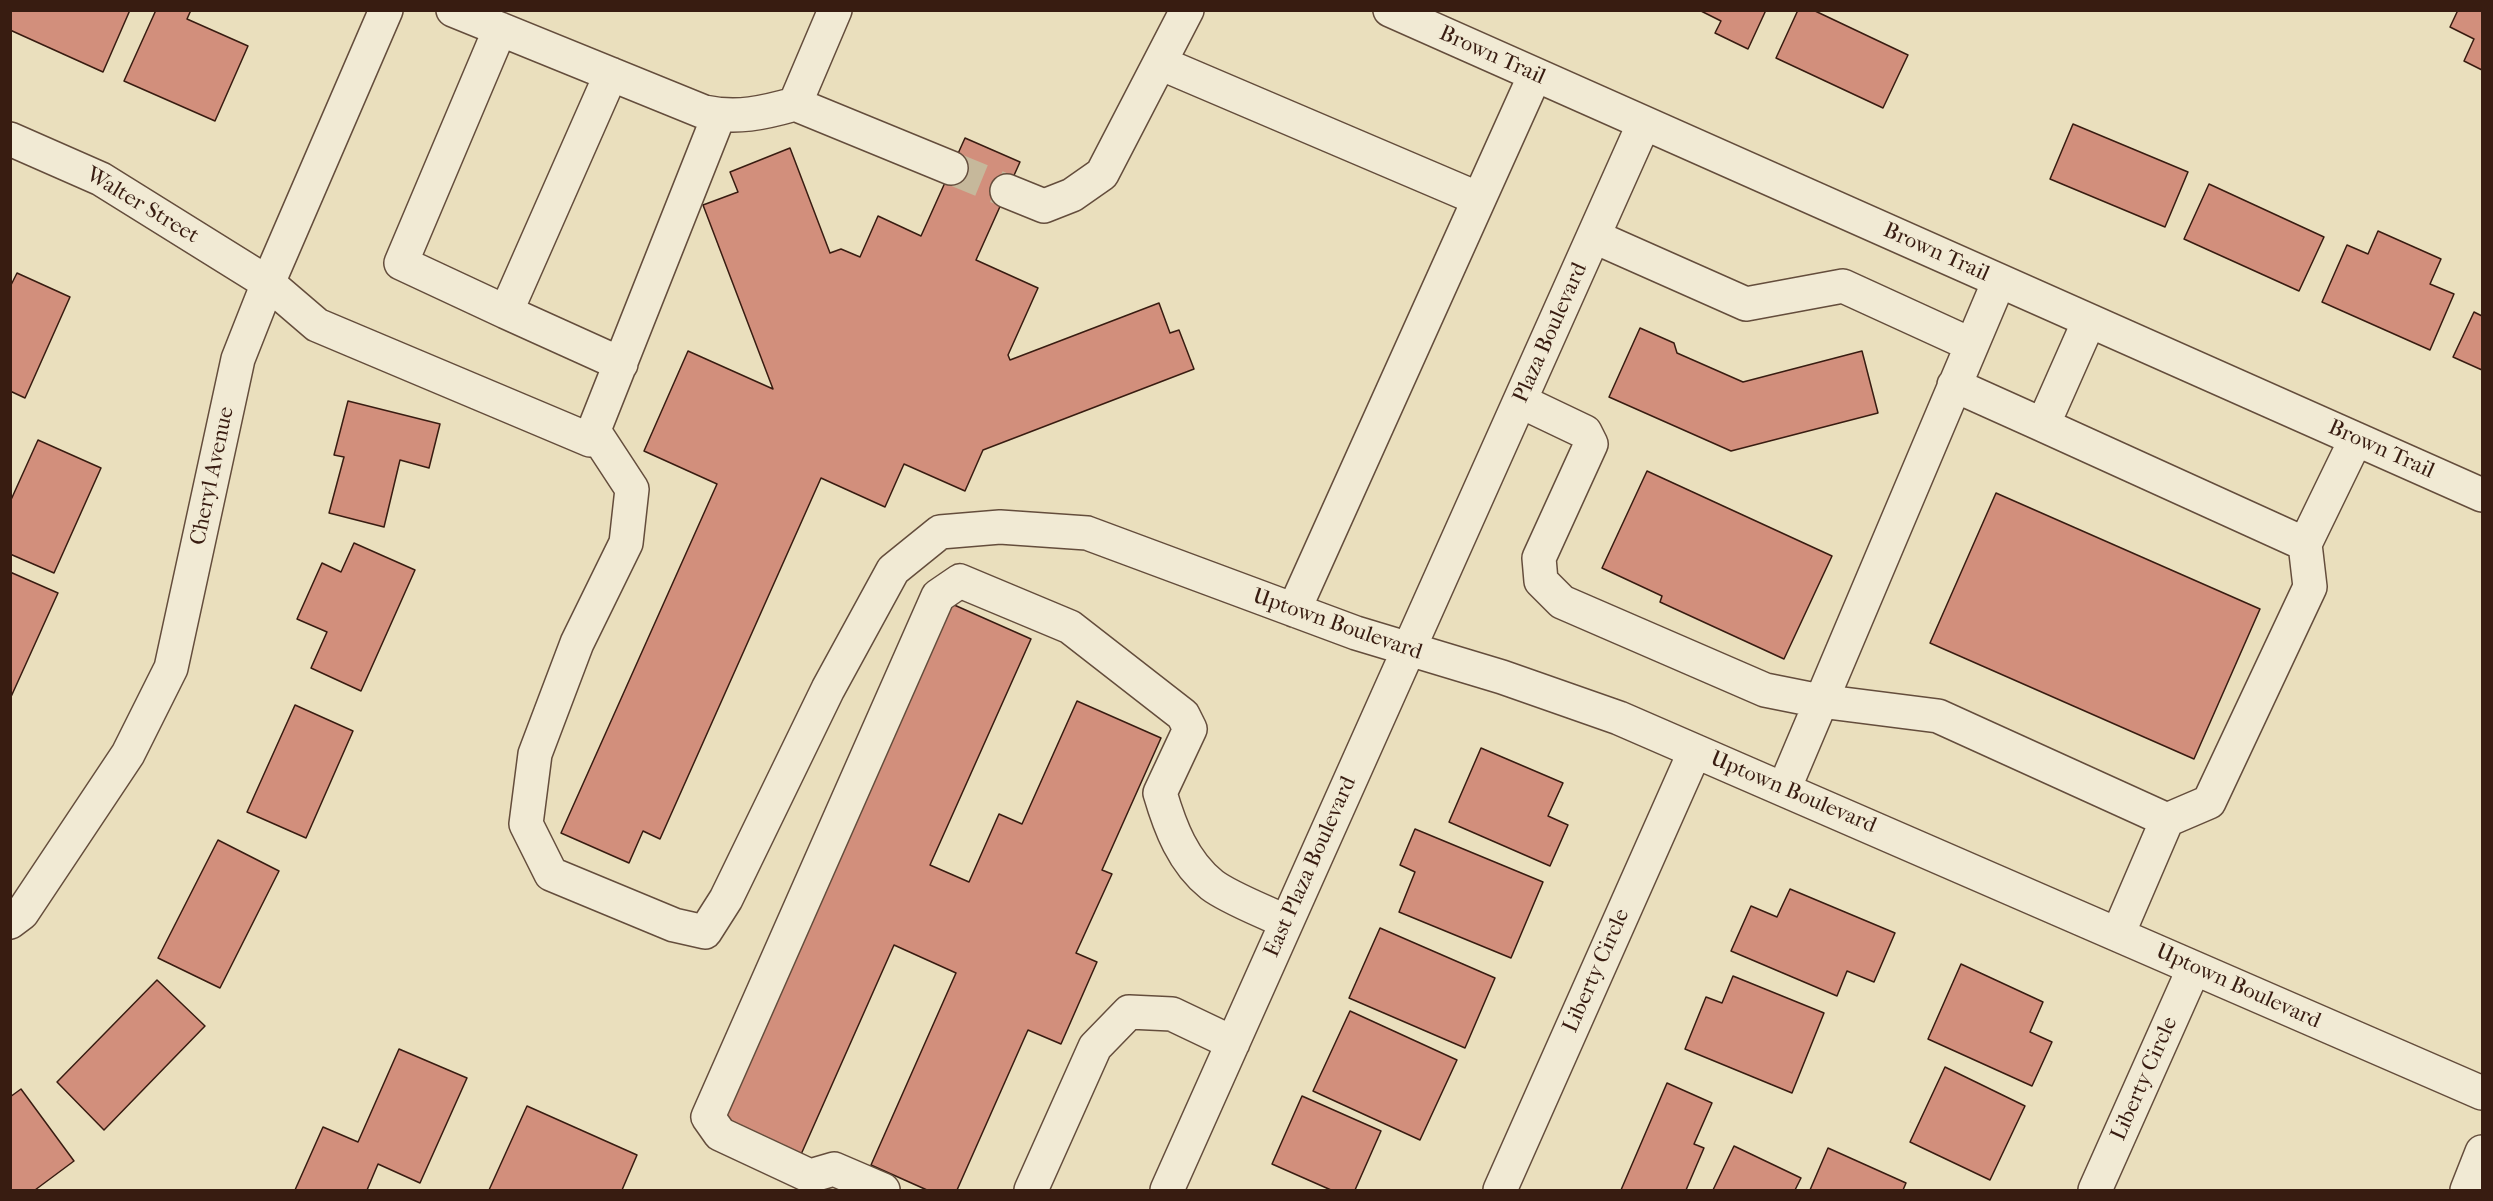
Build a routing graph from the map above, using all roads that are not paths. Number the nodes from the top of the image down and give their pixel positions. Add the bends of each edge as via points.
1 (386, 10) edge
2 (453, 10) edge
3 (835, 10) edge
4 (1187, 10) edge
5 (1390, 10) edge
6 (500, 29) junction
7 (1160, 63) junction
8 (611, 74) junction
9 (1535, 75) junction
10 (795, 104) junction
11 (719, 115) junction
12 (1644, 123) junction
13 (10, 139) edge
14 (951, 168) tunnel mouth
15 (1007, 191) tunnel mouth
16 (1479, 199) junction
17 (1594, 237) junction
18 (1999, 281) junction
19 (268, 283) junction
20 (506, 312) junction
21 (2089, 321) junction
22 (1972, 345) junction
23 (621, 364) junction
24 (1954, 385) junction
25 (1520, 401) junction
26 (2043, 425) junction
27 (594, 431) junction
28 (2356, 439) junction
29 (2482, 495) edge
30 (1456, 543) joint
31 (2306, 544) junction
32 (1294, 610) junction
33 (1407, 651) junction
34 (1820, 701) junction
35 (1695, 751) junction
36 (1784, 789) junction
37 (2168, 820) junction
38 (10, 922) edge
39 (1286, 922) junction
40 (2118, 934) junction
41 (2194, 968) junction
42 (1233, 1043) junction
43 (2482, 1093) edge
44 (2482, 1152) edge
45 (883, 1191) edge
46 (1031, 1191) edge
47 (1167, 1191) edge
48 (1500, 1191) edge
49 (2095, 1191) edge
50 (2467, 1191) edge

1 - 19 street, Cheryl Avenue
2 - 6 street
3 - 10 street
4 - 7 street
5 - 9 street, Brown Trail
6 - 8 street
6 - 20 street via 400,263
7 - 15 street via 1102,174 1072,195 1044,206
7 - 16 street
8 - 11 street
8 - 20 street
9 - 12 street, Brown Trail
9 - 16 street
10 - 11 street via 764,113
10 - 14 street
11 - 23 street
12 - 17 street, Plaza Boulevard
12 - 18 street, Brown Trail
13 - 19 street, Walter Street via 102,179
16 - 32 street
17 - 22 street via 1746,304 1842,286
17 - 25 street, Plaza Boulevard
18 - 21 street, Brown Trail
18 - 22 street
19 - 27 street, Walter Street via 317,325 590,440
19 - 38 street, Cheryl Avenue via 238,359 171,668 128,754 22,913
20 - 23 street
21 - 26 street
21 - 28 street, Brown Trail
22 - 24 street
23 - 27 street
24 - 26 street
24 - 34 street
25 - 30 street, Plaza Boulevard
25 - 34 street via 1585,432 1591,444 1539,558 1541,581 1562,602 1765,690
26 - 31 street
27 - 32 street, Uptown Boulevard via 632,489 626,543 577,644 535,754 526,824 551,874 674,925 705,932 726,899 828,689 893,570 940,532 1000,527 1087,533
28 - 29 street, Brown Trail
28 - 31 street
30 - 33 street, East Plaza Boulevard
31 - 37 street via 2310,587 2209,802
32 - 33 street, Uptown Boulevard
33 - 35 street, Uptown Boulevard via 1534,688 1619,718
33 - 39 street, East Plaza Boulevard
34 - 36 street
34 - 37 street via 1938,716
35 - 36 street, Uptown Boulevard
35 - 48 street, Liberty Circle
36 - 40 street, Uptown Boulevard
37 - 40 street
39 - 42 street, East Plaza Boulevard
39 - 45 street via 1212,885 1187,857 1171,830 1160,793 1190,729 1183,715 1070,627 960,581 938,596 708,1117 720,1134 810,1176 834,1169
40 - 41 street, Uptown Boulevard
41 - 43 street, Uptown Boulevard
41 - 49 street, Liberty Circle
42 - 46 street via 1172,1014 1129,1011 1095,1047
42 - 47 street, East Plaza Boulevard
44 - 50 street

